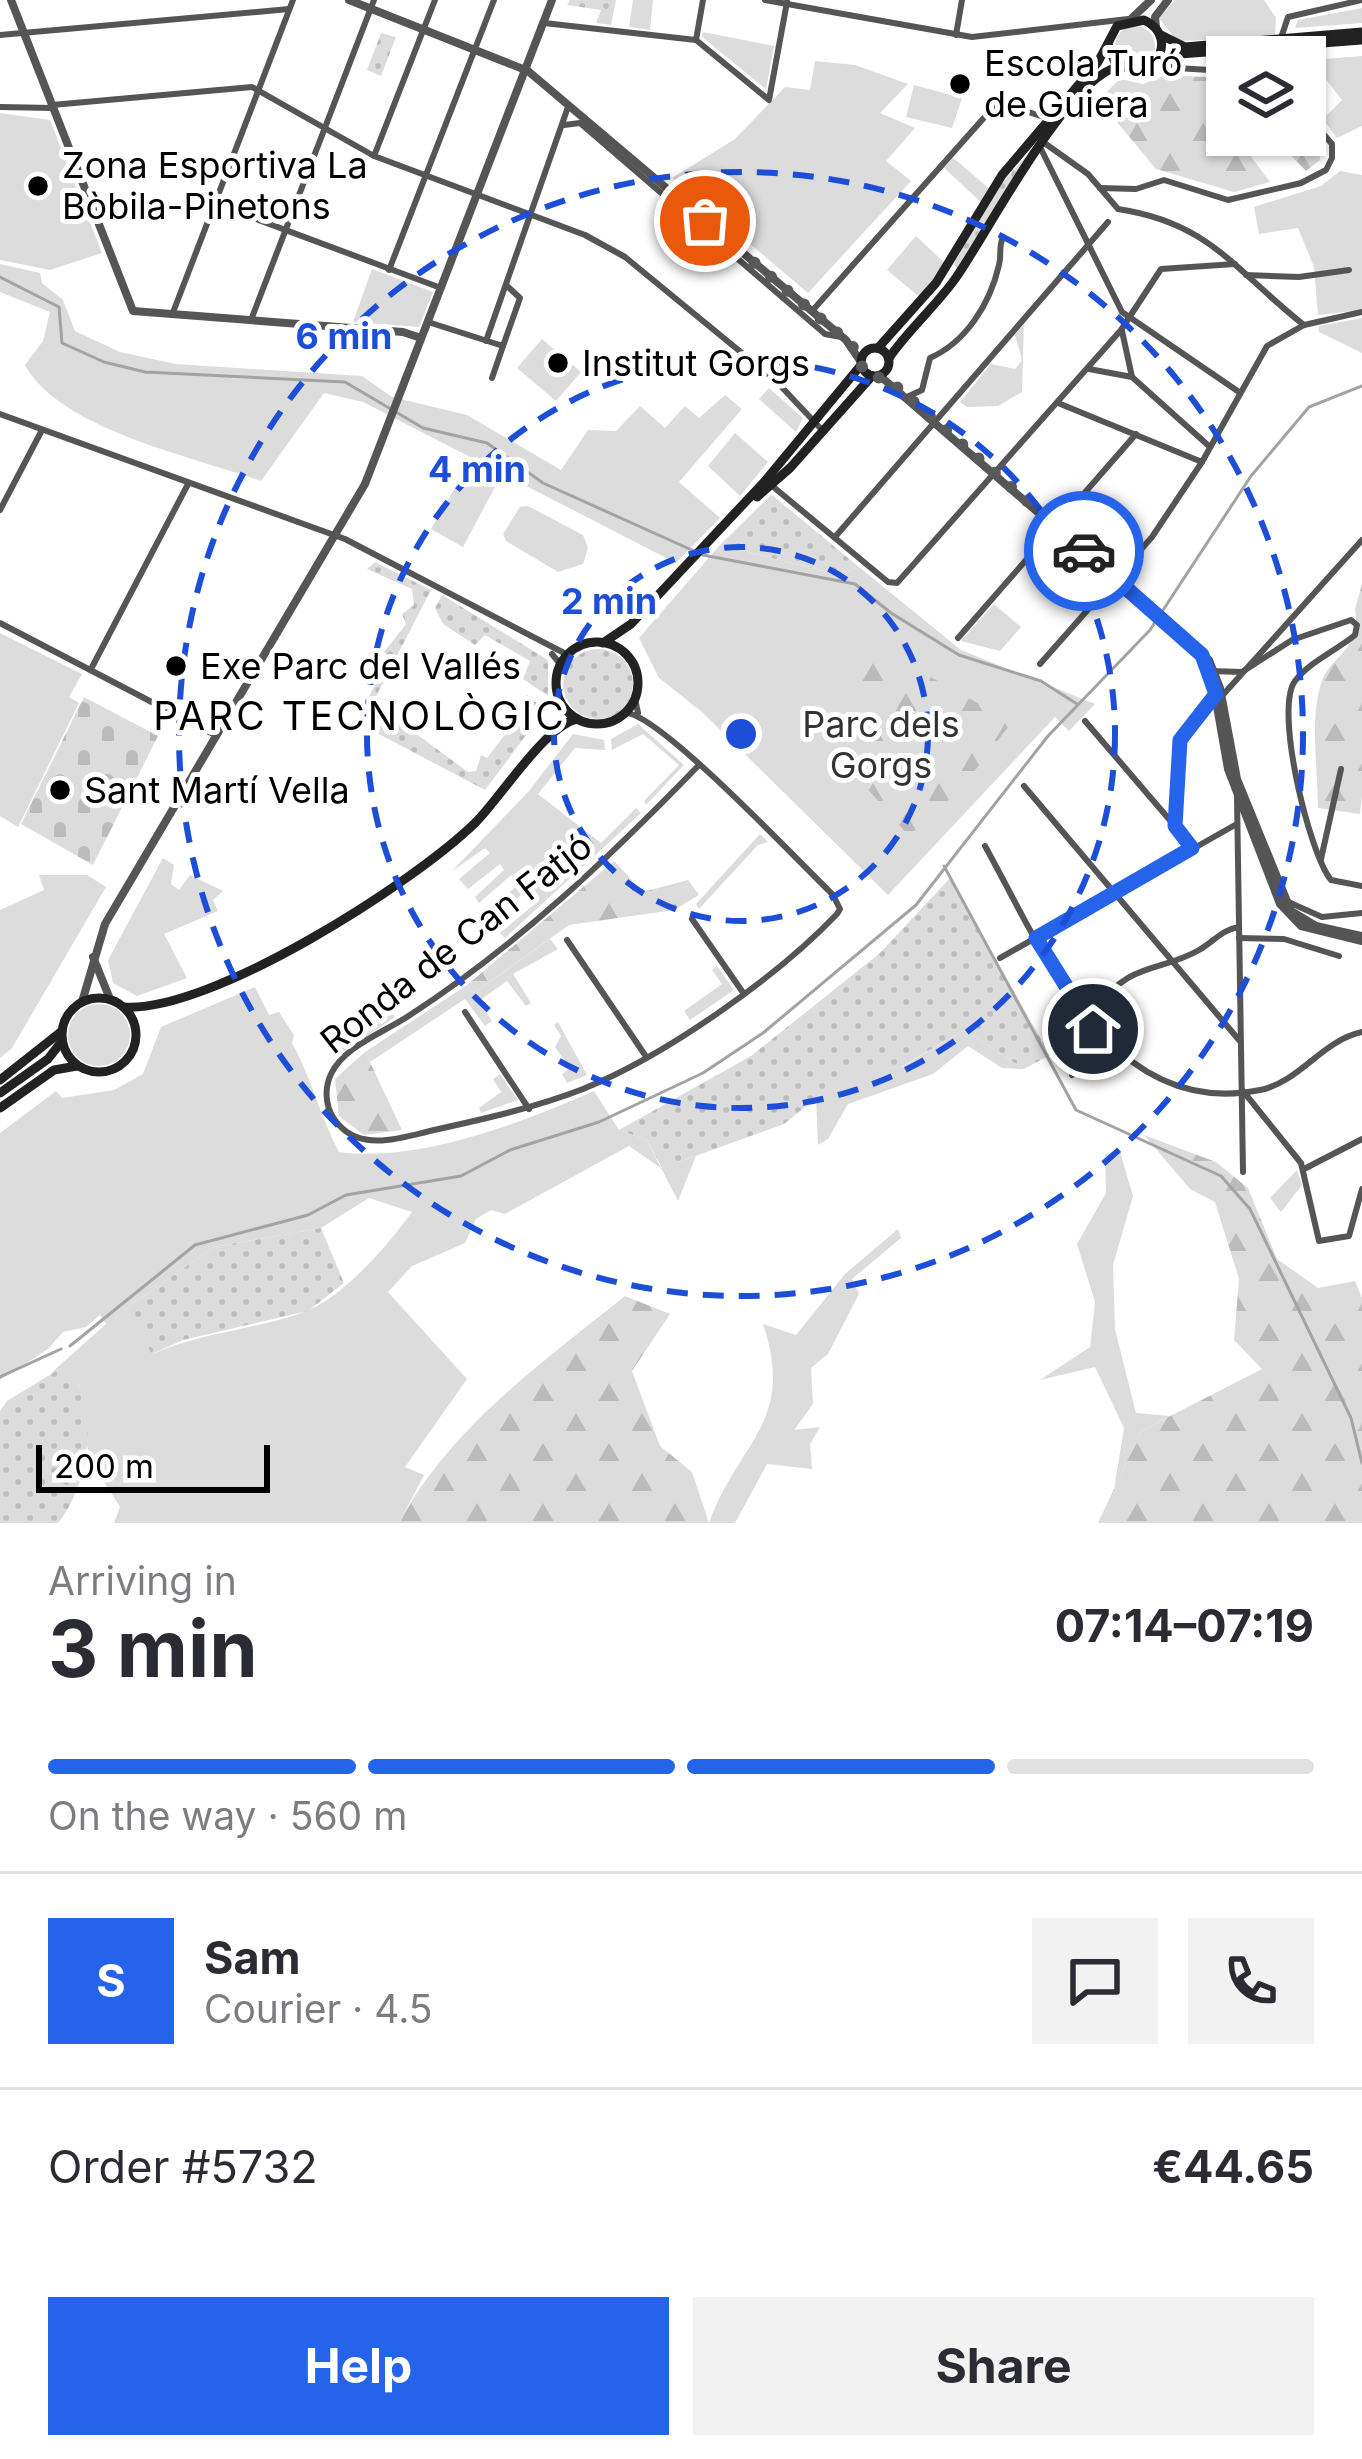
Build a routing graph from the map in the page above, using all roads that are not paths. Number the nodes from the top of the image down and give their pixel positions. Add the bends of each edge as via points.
1 (11, 0) edge
2 (349, 0) edge
3 (435, 0) edge
4 (494, 0) edge
5 (552, 0) edge
6 (703, 0) edge
7 (765, 0) edge
8 (962, 0) edge
9 (1151, 0) edge
10 (1168, 0) edge
11 (1362, 0) edge
12 (788, 2) edge
13 (291, 4) edge
14 (373, 4) edge
15 (1130, 19) junction
16 (544, 23) junction
17 (424, 28) junction
18 (1158, 31) junction
19 (0, 35) edge
20 (956, 35) junction
21 (26, 36) junction
22 (1282, 36) edge
23 (1362, 36) edge
24 (1326, 37) edge
25 (696, 40) junction
26 (1108, 44) junction
27 (1206, 44) edge
28 (475, 50) junction
29 (1159, 61) junction
30 (1119, 66) junction
31 (525, 70) junction
32 (1206, 70) edge
33 (260, 92) junction
34 (568, 105) junction
35 (0, 107) edge
36 (52, 107) junction
37 (1051, 116) junction
38 (563, 124) junction
39 (325, 129) junction
40 (1326, 139) edge
41 (1042, 144) junction
42 (374, 156) junction
43 (425, 175) junction
44 (1002, 175) junction
45 (1100, 188) junction
46 (479, 196) junction
47 (216, 204) junction
48 (532, 215) junction
49 (1108, 222) dead end
50 (285, 231) junction
51 (1003, 237) dead end
52 (1088, 245) junction
53 (1234, 264) junction
54 (1349, 269) dead end
55 (388, 270) junction
56 (1246, 275) junction
57 (506, 285) junction
58 (441, 288) junction
59 (812, 311) junction
60 (1362, 312) edge
61 (172, 316) junction
62 (1127, 316) junction
63 (428, 322) junction
64 (250, 323) junction
65 (1304, 325) junction
66 (1121, 330) junction
67 (419, 337) junction
68 (843, 337) junction
69 (486, 341) junction
70 (852, 345) junction
71 (503, 346) junction
72 (874, 348) junction
73 (861, 364) junction
74 (1088, 368) junction
75 (884, 372) junction
76 (1132, 377) junction
77 (492, 378) dead end
78 (844, 389) junction
79 (1239, 392) junction
80 (907, 397) junction
81 (1058, 403) junction
82 (800, 404) junction
83 (0, 414) edge
84 (935, 422) junction
85 (821, 425) junction
86 (42, 430) junction
87 (1136, 434) junction
88 (1210, 447) junction
89 (1202, 462) junction
90 (994, 475) junction
91 (772, 485) junction
92 (187, 486) junction
93 (0, 510) edge
94 (719, 526) junction
95 (1056, 527) junction
96 (336, 536) junction
97 (835, 538) junction
98 (1362, 540) edge
99 (1117, 578) junction
100 (0, 623) edge
101 (631, 624) junction
102 (958, 638) dead end
103 (603, 643) junction
104 (544, 647) junction
105 (625, 654) junction
106 (568, 655) junction
107 (1040, 664) dead end
108 (561, 665) junction
109 (91, 669) junction
110 (1213, 671) junction
111 (1242, 672) junction
112 (1218, 696) junction
113 (635, 699) junction
114 (561, 702) junction
115 (626, 712) junction
116 (638, 713) junction
117 (577, 719) junction
118 (1085, 721) dead end
119 (217, 736) junction
120 (546, 739) junction
121 (698, 765) junction
122 (1341, 769) dead end
123 (1024, 786) dead end
124 (1238, 790) junction
125 (1235, 825) junction
126 (1175, 826) junction
127 (985, 846) dead end
128 (1192, 848) junction
129 (1320, 862) junction
130 (1362, 886) edge
131 (1113, 894) junction
132 (1286, 902) junction
133 (1362, 913) edge
134 (692, 920) dead end
135 (1239, 927) junction
136 (1036, 938) junction
137 (1239, 938) junction
138 (1362, 939) edge
139 (567, 940) dead end
140 (92, 956) junction
141 (1339, 956) dead end
142 (1000, 958) dead end
143 (1168, 961) junction
144 (744, 994) junction
145 (110, 999) junction
146 (82, 1002) junction
147 (162, 1006) junction
148 (124, 1007) junction
149 (465, 1012) dead end
150 (1093, 1029) junction
151 (1362, 1031) edge
152 (62, 1036) junction
153 (136, 1037) junction
154 (1241, 1042) junction
155 (645, 1055) junction
156 (79, 1066) junction
157 (35, 1069) junction
158 (1072, 1075) dead end
159 (1, 1088) edge
160 (1243, 1091) junction
161 (0, 1108) edge
162 (529, 1109) junction
163 (1362, 1139) edge
164 (1304, 1169) junction
165 (1243, 1172) dead end
166 (1362, 1189) edge

1 - 21 street
2 - 14 street
3 - 17 street
4 - 28 street
5 - 16 street
6 - 25 street
7 - 12 street
8 - 20 street
9 - 15 street
10 - 18 street via 1155,17
11 - 22 street via 1288,17
12 - 20 street
12 - 25 street via 769,100
13 - 21 street
13 - 33 street
14 - 17 street
14 - 39 street
15 - 18 main road
15 - 20 street
15 - 26 main road
16 - 25 street
16 - 31 street
17 - 28 street
17 - 42 street
18 - 27 main road via 1185,46
18 - 29 main road
19 - 21 street
21 - 36 street
23 - 24 main road
23 - 29 main road
26 - 30 main road
26 - 37 main road
28 - 31 street
28 - 43 street
29 - 30 main road via 1138,71
29 - 32 street
30 - 41 main road
31 - 34 street
31 - 46 street
33 - 36 street
33 - 39 street
33 - 47 street
34 - 38 street
34 - 59 street
35 - 36 street
36 - 61 street via 130,309
37 - 41 main road
37 - 44 main road
37 - 59 street via 998,102
38 - 48 street
38 - 68 street via 580,123 825,334
39 - 42 street
39 - 50 street
40 - 45 street via 1326,170 1228,200 1164,180
41 - 44 main road
41 - 45 street
41 - 52 street
41 - 75 main road
42 - 43 street
43 - 46 street
43 - 55 street
44 - 72 main road via 936,284
45 - 53 street via 1118,209 1186,226
46 - 48 street
46 - 58 street
47 - 50 street
47 - 61 street
48 - 57 street
48 - 82 street via 625,257
49 - 52 street
50 - 55 street
50 - 64 street
51 - 80 street via 979,312 956,346 930,358 922,390
52 - 62 street
52 - 84 street
53 - 56 street
53 - 62 street via 1161,269
54 - 56 street via 1300,278
55 - 58 street
56 - 65 street
57 - 69 street
57 - 71 street via 520,298
58 - 63 street
59 - 68 street
60 - 65 street
61 - 64 street
62 - 66 street
62 - 79 street
63 - 67 street
63 - 69 street
64 - 67 street
65 - 79 street via 1267,346
66 - 74 street
66 - 76 street
67 - 96 street via 399,401
68 - 70 street
69 - 71 street
70 - 72 street
70 - 73 street
71 - 77 street
72 - 73 main road
72 - 75 main road
73 - 75 main road
73 - 78 main road
74 - 76 street
74 - 81 street
75 - 80 street
75 - 85 main road
76 - 88 street
78 - 82 street via 815,409
78 - 85 main road
79 - 88 street
80 - 84 street
81 - 87 street
81 - 90 street
82 - 85 street
83 - 86 street
84 - 90 street
84 - 97 street
85 - 91 main road
85 - 94 main road
86 - 92 street
86 - 93 street
87 - 89 street
87 - 95 street
88 - 89 street
89 - 99 street
90 - 95 street
90 - 97 street via 897,583
91 - 94 main road
91 - 97 street
92 - 96 street
92 - 109 street
94 - 101 main road
95 - 99 street
95 - 102 street
96 - 104 street
96 - 119 street
98 - 111 street
99 - 107 street
99 - 110 street
100 - 109 street
101 - 103 main road
101 - 105 main road
103 - 105 main road
103 - 106 main road
104 - 106 street
104 - 108 street
105 - 113 main road via 637,674
106 - 108 main road
108 - 114 main road
109 - 119 street
110 - 111 street
110 - 112 street
111 - 112 street
111 - 129 street via 1307,634 1357,625 1355,635 1294,682 1286,706
112 - 124 street
112 - 126 street via 1180,740
113 - 115 main road
113 - 116 street
114 - 117 main road
114 - 120 main road
115 - 116 street
115 - 117 main road via 603,724
116 - 121 street
117 - 120 main road
118 - 126 street
119 - 140 street
120 - 147 main road via 479,819 402,884 336,926
121 - 144 street, Ronda de Can Fatjó via 840,909
121 - 162 street, Ronda de Can Fatjó via 544,916 340,1061 326,1094 339,1125 372,1141
122 - 129 street
123 - 131 street
124 - 125 street
124 - 132 street
124 - 138 street via 1291,919
125 - 128 street
125 - 135 street
126 - 128 street
127 - 136 street
128 - 131 street
129 - 130 street via 1337,883
131 - 136 street
131 - 143 street
132 - 133 street via 1322,917
132 - 138 street via 1301,920
134 - 144 street
135 - 137 street
135 - 143 street
136 - 142 street
136 - 150 street
137 - 141 street via 1284,939
137 - 154 street
139 - 155 street
140 - 145 street
140 - 146 street
143 - 150 street via 1122,980
143 - 154 street
144 - 155 street, Ronda de Can Fatjó
145 - 146 main road
145 - 148 main road
146 - 152 main road via 69,1012
147 - 148 main road
147 - 153 main road
148 - 153 main road
149 - 162 street
150 - 158 street
150 - 160 street via 1169,1082
151 - 160 street via 1338,1037 1276,1085
152 - 156 main road
152 - 157 main road
153 - 156 main road via 116,1068
154 - 160 street
155 - 162 street, Ronda de Can Fatjó
156 - 157 main road
157 - 159 main road
157 - 161 main road
160 - 164 street
160 - 165 street
163 - 164 street
164 - 166 street via 1319,1240 1349,1236

